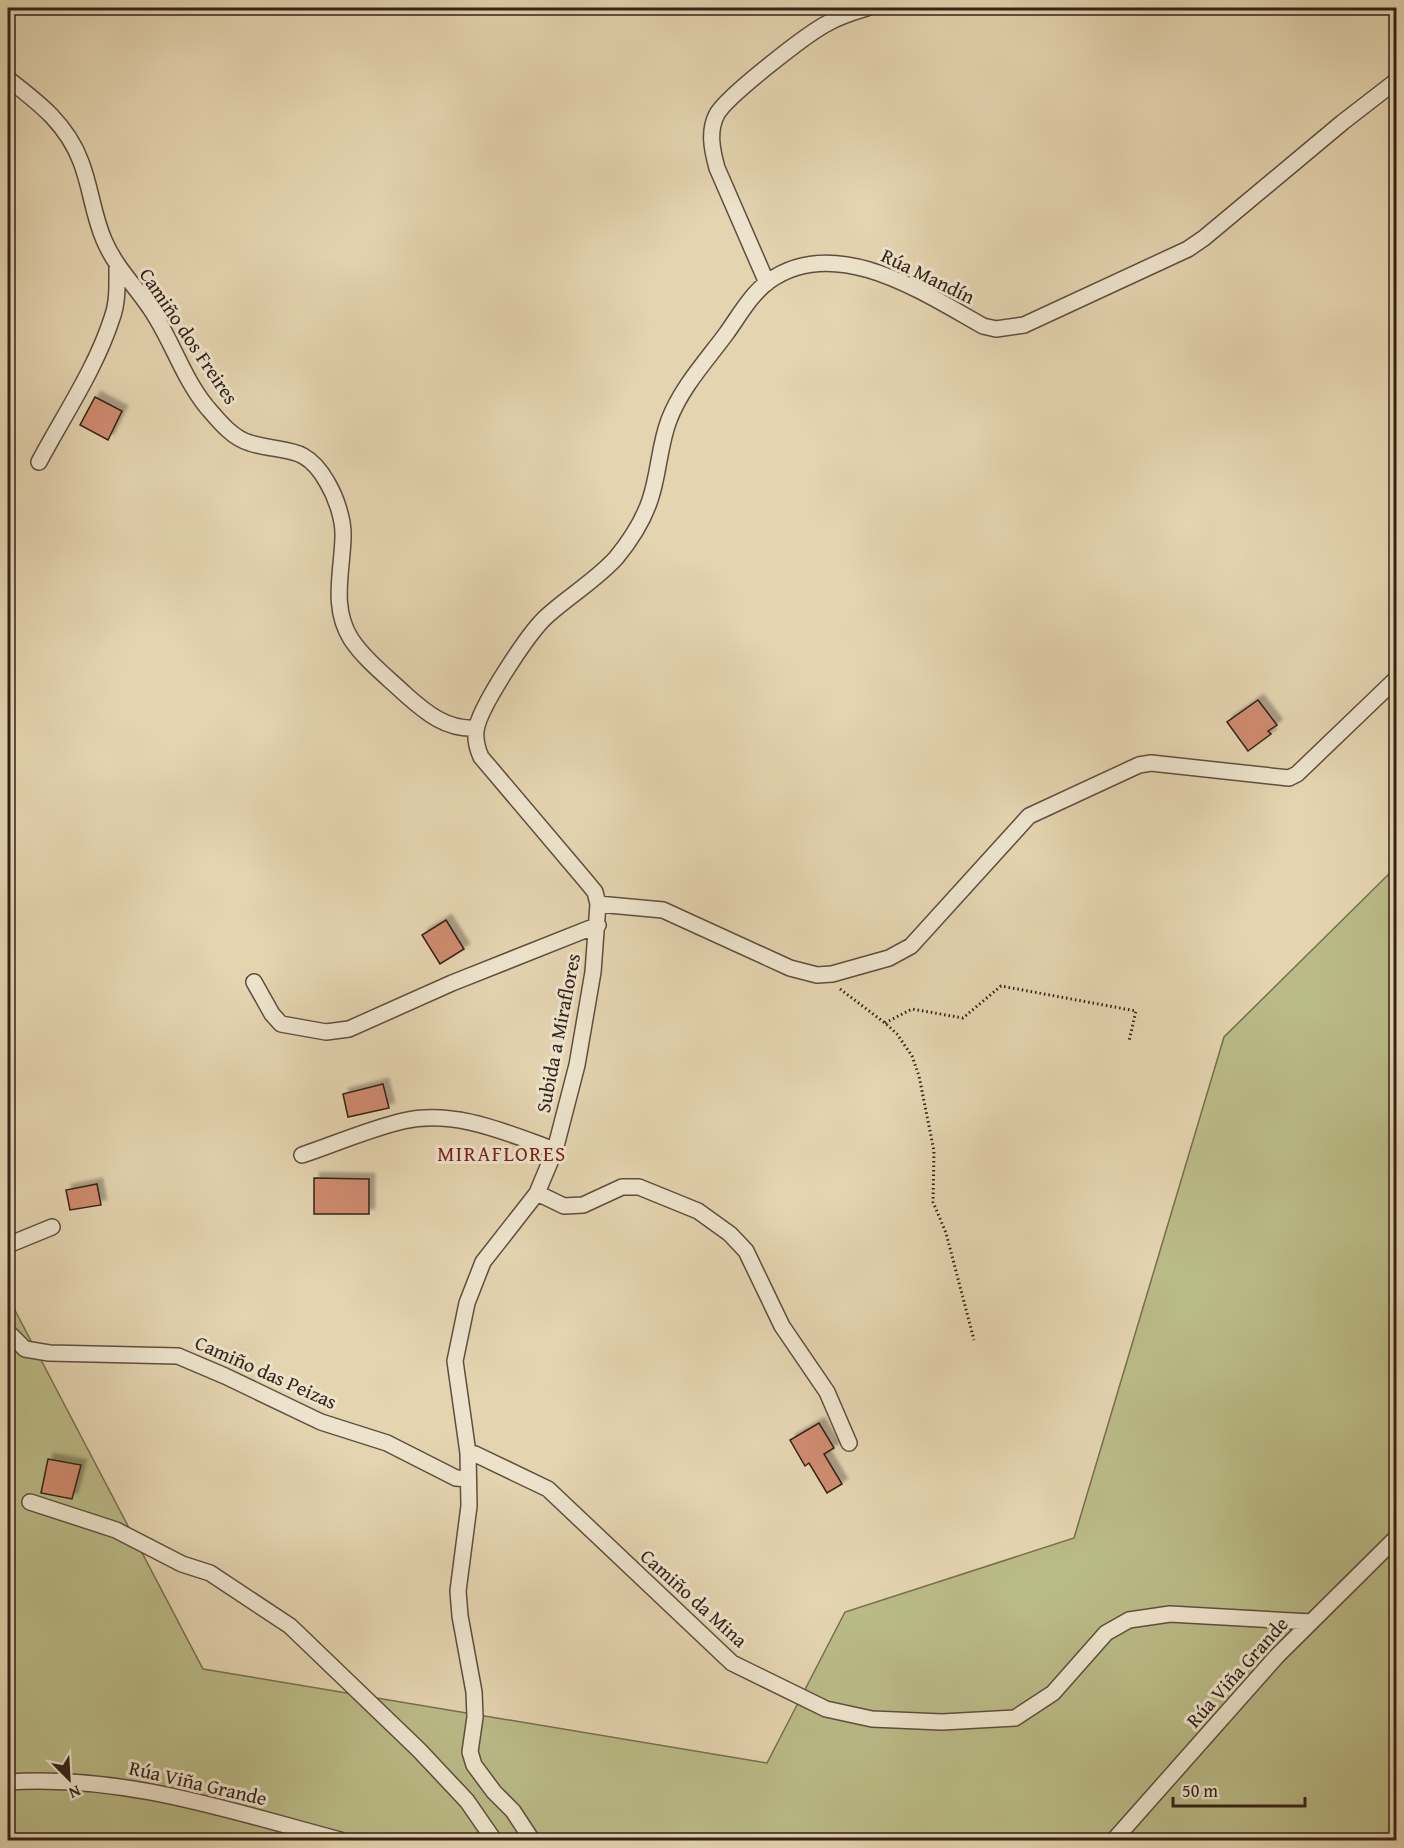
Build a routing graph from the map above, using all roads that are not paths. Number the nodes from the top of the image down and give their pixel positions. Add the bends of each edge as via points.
1 (867, 8) edge
2 (8, 79) edge
3 (1396, 81) edge
4 (117, 267) junction
5 (767, 283) junction
6 (39, 462) dead end
7 (1396, 679) edge
8 (476, 728) junction
9 (598, 904) junction
10 (598, 925) junction
11 (254, 982) dead end
12 (555, 1150) junction
13 (302, 1155) dead end
14 (537, 1193) junction
15 (52, 1227) dead end
16 (8, 1245) edge
17 (8, 1332) edge
18 (849, 1443) dead end
19 (468, 1453) junction
20 (468, 1479) junction
21 (30, 1502) dead end
22 (1396, 1538) edge
23 (1311, 1622) junction
24 (8, 1782) edge
25 (340, 1840) edge
26 (494, 1840) edge
27 (532, 1840) edge
28 (1114, 1840) edge

1 - 5 street via 811,33 718,112 712,129 717,168
2 - 4 street, Camiño dos Freires via 58,121 72,142 82,164 95,218
3 - 5 street, Rúa Mandín via 1196,244 1024,325 983,326 883,273 850,265 791,270
4 - 6 street via 112,318
4 - 8 street, Camiño dos Freires via 156,318 194,388 228,430 250,443 299,452 327,481 344,535 340,613 351,638 367,659 443,722 460,729
5 - 8 street, Rúa Mandín via 686,388 669,420 651,499 625,548 531,632
7 - 9 street via 1289,778 1151,763 1042,809 1018,826 911,946 889,958 817,975 790,968 663,910
8 - 9 street, Subida a Miraflores via 481,757 595,892
9 - 10 street, Subida a Miraflores
10 - 11 street via 349,1029 326,1032 281,1024
10 - 12 street, Subida a Miraflores via 578,1065
12 - 13 street via 470,1121 441,1118 404,1120
12 - 14 street, Subida a Miraflores
14 - 18 street via 564,1206 583,1205 622,1187 639,1187 698,1211 730,1234 746,1251 782,1326 827,1392
14 - 19 street, Subida a Miraflores via 483,1262 467,1303 455,1361
15 - 16 street
17 - 20 street, Camiño das Peizas via 25,1349 48,1353 178,1356 321,1422 387,1443 456,1478
19 - 20 street, Subida a Miraflores
19 - 23 street, Camiño da Mina via 548,1489 732,1663 826,1709 872,1719 942,1722 1015,1718 1053,1693 1106,1633 1129,1620 1170,1614
20 - 27 street, Subida a Miraflores via 466,1548 458,1591 474,1692 471,1752 474,1765
21 - 26 street via 116,1530 182,1564 210,1573 290,1626 419,1750 467,1801
22 - 23 street, Rúa Viña Grande
23 - 28 street, Rúa Viña Grande
24 - 25 street, Rúa Viña Grande via 104,1784 151,1792

